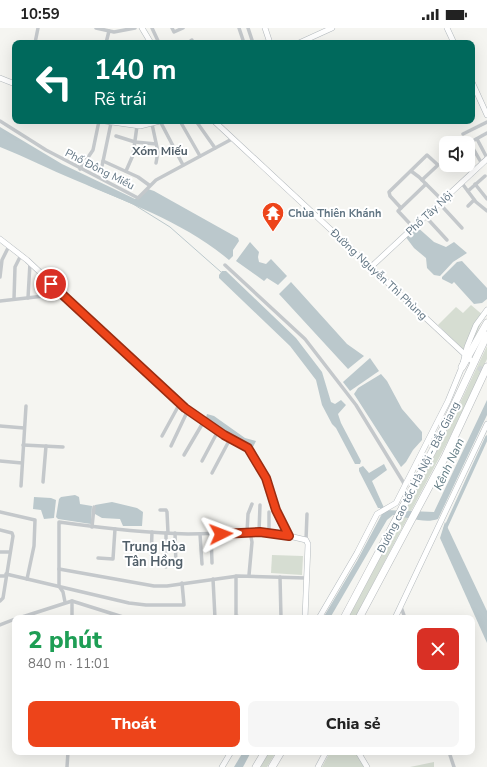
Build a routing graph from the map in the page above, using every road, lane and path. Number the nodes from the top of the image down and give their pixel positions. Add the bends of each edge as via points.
1 (38, 28) edge
2 (96, 28) edge
3 (135, 28) edge
4 (142, 28) edge
5 (152, 28) edge
6 (172, 28) edge
7 (183, 28) edge
8 (239, 28) edge
9 (248, 28) edge
10 (265, 28) edge
11 (332, 28) edge
12 (447, 28) edge
13 (109, 31) junction
14 (35, 40) edge
15 (107, 40) edge
16 (149, 40) edge
17 (158, 40) edge
18 (243, 40) edge
19 (252, 40) edge
20 (269, 40) edge
21 (306, 40) edge
22 (453, 40) edge
23 (0, 78) edge
24 (12, 83) edge
25 (475, 89) edge
26 (487, 115) edge
27 (0, 121) edge
28 (487, 122) edge
29 (98, 124) edge
30 (111, 124) edge
31 (120, 124) edge
32 (152, 124) joint
33 (162, 124) edge
34 (182, 124) edge
35 (198, 124) edge
36 (217, 124) edge
37 (137, 126) junction
38 (463, 134) dead end
39 (487, 134) edge
40 (116, 136) dead end
41 (232, 139) junction
42 (477, 139) joint
43 (135, 142) junction
44 (156, 144) junction
45 (215, 148) junction
46 (475, 153) edge
47 (200, 156) junction
48 (487, 159) edge
49 (103, 161) junction
50 (156, 163) dead end
51 (482, 164) junction
52 (183, 165) junction
53 (102, 166) dead end
54 (80, 169) junction
55 (475, 170) edge
56 (126, 171) junction
57 (411, 171) junction
58 (472, 172) edge
59 (485, 176) dead end
60 (422, 180) junction
61 (461, 182) junction
62 (426, 184) junction
63 (475, 184) junction
64 (149, 185) junction
65 (468, 191) junction
66 (487, 198) edge
67 (474, 200) junction
68 (440, 201) junction
69 (479, 204) junction
70 (468, 206) dead end
71 (401, 208) junction
72 (487, 211) edge
73 (425, 216) junction
74 (413, 227) junction
75 (462, 228) dead end
76 (0, 239) edge
77 (447, 240) dead end
78 (9, 246) junction
79 (20, 255) junction
80 (30, 263) junction
81 (224, 265) dead end
82 (371, 267) junction
83 (0, 277) edge
84 (62, 294) junction
85 (28, 298) junction
86 (14, 299) junction
87 (0, 301) edge
88 (487, 310) edge
89 (487, 323) edge
90 (487, 335) edge
91 (466, 356) junction
92 (473, 362) tunnel mouth
93 (462, 367) joint
94 (487, 368) edge
95 (180, 403) junction
96 (26, 406) dead end
97 (188, 410) junction
98 (204, 421) junction
99 (487, 424) edge
100 (0, 426) edge
101 (24, 428) junction
102 (218, 431) junction
103 (162, 436) dead end
104 (230, 439) junction
105 (23, 445) junction
106 (46, 446) junction
107 (171, 446) dead end
108 (63, 447) dead end
109 (184, 455) dead end
110 (0, 461) edge
111 (202, 461) dead end
112 (22, 463) junction
113 (212, 473) dead end
114 (43, 482) dead end
115 (405, 485) junction
116 (21, 486) dead end
117 (252, 504) dead end
118 (260, 505) dead end
119 (94, 508) dead end
120 (160, 510) dead end
121 (0, 512) edge
122 (269, 512) dead end
123 (307, 514) dead end
124 (92, 527) junction
125 (115, 529) junction
126 (0, 530) edge
127 (152, 532) junction
128 (248, 532) junction
129 (259, 532) junction
130 (269, 532) junction
131 (167, 533) junction
132 (175, 533) junction
133 (200, 534) junction
134 (211, 534) junction
135 (289, 536) junction
136 (306, 540) junction
137 (0, 552) edge
138 (10, 552) junction
139 (98, 558) dead end
140 (151, 558) dead end
141 (212, 563) dead end
142 (202, 564) dead end
143 (176, 566) dead end
144 (166, 567) dead end
145 (59, 569) junction
146 (6, 575) junction
147 (0, 576) edge
148 (236, 576) junction
149 (250, 576) junction
150 (280, 577) junction
151 (306, 578) junction
152 (27, 579) junction
153 (213, 579) junction
154 (182, 584) junction
155 (59, 586) junction
156 (0, 601) edge
157 (72, 601) junction
158 (65, 602) junction
159 (401, 607) junction
160 (28, 615) edge
161 (72, 615) edge
162 (116, 615) edge
163 (215, 615) edge
164 (236, 615) edge
165 (281, 615) edge
166 (305, 615) edge
167 (321, 615) edge
168 (346, 615) edge
169 (361, 615) edge
170 (397, 615) edge
171 (404, 615) edge
172 (12, 620) edge
173 (0, 625) edge
174 (68, 755) edge
175 (229, 755) edge
176 (263, 755) edge
177 (279, 755) edge
178 (324, 755) edge
179 (360, 755) edge
180 (450, 755) edge
181 (67, 767) edge
182 (222, 767) edge
183 (256, 767) edge
184 (272, 767) edge
185 (318, 767) edge
186 (367, 767) edge
187 (454, 767) edge

1 - 14 street
2 - 13 street
3 - 13 street
4 - 16 street
5 - 17 street
6 - 7 street via 174,32
8 - 18 street
9 - 19 street
10 - 20 street
11 - 21 street
12 - 22 street
13 - 15 street
23 - 24 street
25 - 26 street
27 - 54 street, Phố Đông Miếu via 19,135
28 - 38 street
29 - 54 street via 93,150
30 - 49 street
31 - 37 street
32 - 37 street
32 - 44 street
33 - 52 street
34 - 47 street
35 - 45 street
36 - 41 street, Đường Nguyễn Thì Phùng
37 - 43 street
39 - 42 street
40 - 43 street
41 - 45 street, Phố Đông Miếu
41 - 82 street, Đường Nguyễn Thì Phùng
42 - 48 street
43 - 44 street
43 - 56 street
44 - 50 street
45 - 47 street, Phố Đông Miếu
46 - 51 street
47 - 52 street, Phố Đông Miếu
48 - 51 street, Phố Tây Nội
49 - 53 street
49 - 56 street
51 - 55 street, Phố Tây Nội
52 - 64 street, Phố Đông Miếu
54 - 64 street, Phố Đông Miếu via 137,198
56 - 64 street
57 - 60 street
57 - 60 street via 429,156 438,165
57 - 71 street via 389,192
58 - 61 street, Phố Tây Nội
59 - 63 street
60 - 62 street
61 - 65 street
61 - 68 street, Phố Tây Nội
62 - 68 street
62 - 71 street
63 - 65 street
63 - 66 street
65 - 67 street
66 - 69 street
67 - 69 street
67 - 70 street
68 - 73 street, Phố Tây Nội
68 - 75 street
69 - 72 street
71 - 74 street via 398,211
73 - 74 street, Phố Tây Nội
73 - 77 street
74 - 82 street, Phố Tây Nội
76 - 78 street
78 - 79 street
78 - 83 street via 2,260
79 - 80 street
79 - 86 street via 15,267
80 - 84 street
80 - 85 street
81 - 115 street via 305,339 356,405
82 - 91 street, Đường Nguyễn Thì Phùng
84 - 85 street
84 - 95 street
85 - 86 street
86 - 87 street
88 - 91 street via 476,325
89 - 91 highway
90 - 168 highway, Đường cao tốc Hà Nội - Bắc Giang via 433,450
91 - 92 street, Đường Nguyễn Thì Phùng
91 - 93 highway
93 - 115 street via 445,408
94 - 169 highway, Đường cao tốc Hà Nội - Bắc Giang via 442,463
95 - 97 street
95 - 103 street
96 - 101 street
97 - 98 street
97 - 107 street
98 - 102 street
98 - 109 street
99 - 159 street
100 - 101 street
101 - 105 street
102 - 104 street
102 - 111 street
104 - 113 street
104 - 135 street via 248,448 256,460 266,478 276,510
105 - 106 street
105 - 112 street
106 - 108 street
106 - 114 street
110 - 112 street
112 - 116 street
115 - 167 street via 395,504 377,514
117 - 128 street via 248,514
118 - 129 street
119 - 124 street
120 - 131 street via 167,512
121 - 152 street via 36,520
122 - 130 street
123 - 136 street
124 - 125 street
124 - 145 street via 59,522
125 - 127 street
125 - 139 street via 112,559
126 - 138 street via 12,533
127 - 131 street
127 - 140 street
128 - 129 street
128 - 134 street
128 - 149 street via 252,542
129 - 130 street
130 - 135 street
131 - 132 street
131 - 144 street
132 - 133 street
132 - 143 street
133 - 134 street
133 - 142 street
134 - 141 street
135 - 136 street
136 - 151 street
137 - 138 street
138 - 146 street
145 - 154 street via 154,586
145 - 155 street
146 - 147 street
146 - 152 street
146 - 156 street via 3,598
148 - 149 street
148 - 153 street
148 - 164 street
149 - 150 street
150 - 151 street
150 - 165 street
151 - 166 street
152 - 155 street
153 - 154 street
153 - 163 street
154 - 155 street via 184,605 162,606 129,603
155 - 158 street
157 - 158 street
157 - 161 street
157 - 162 street
158 - 160 street
159 - 170 street
159 - 171 street
172 - 173 street
174 - 181 street
175 - 182 street
176 - 183 highway
177 - 184 highway
178 - 185 street
179 - 186 street
180 - 187 street

